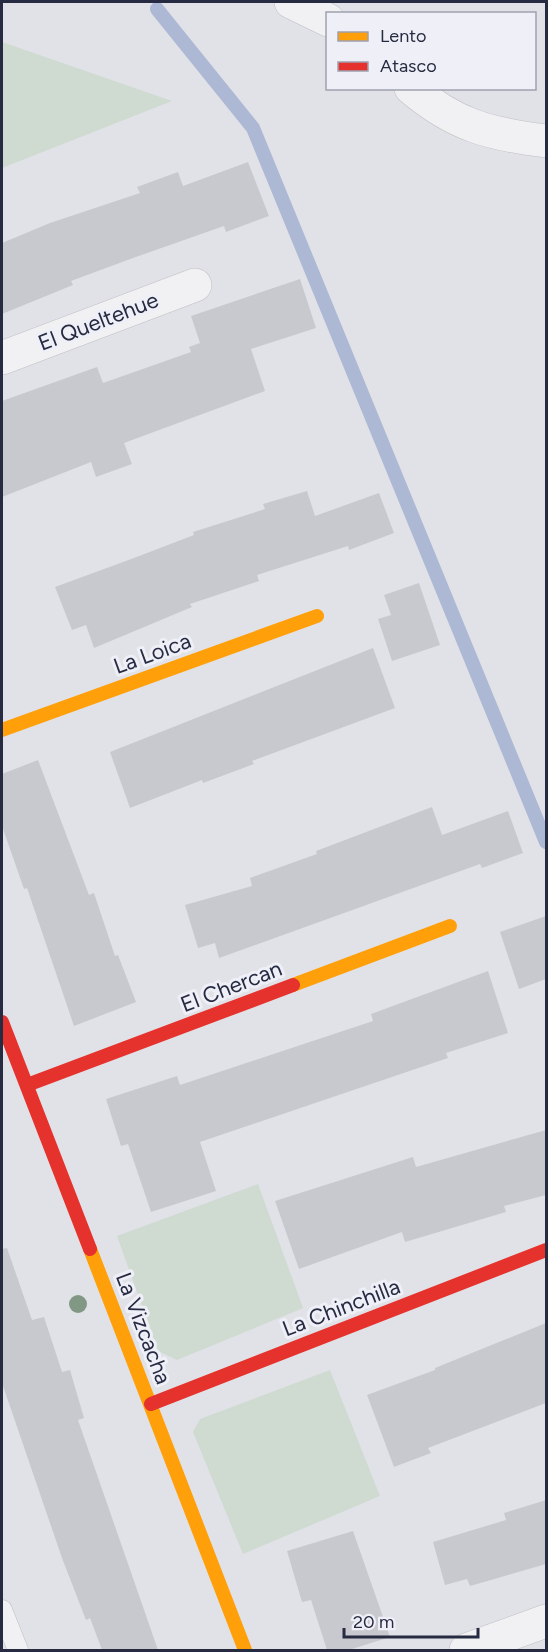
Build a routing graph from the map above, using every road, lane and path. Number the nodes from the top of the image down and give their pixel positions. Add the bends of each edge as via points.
1 (291, 2) edge
2 (326, 20) edge
3 (413, 90) edge
4 (546, 141) edge
5 (195, 285) dead end
6 (2, 358) edge
7 (317, 616) dead end
8 (2, 730) edge
9 (450, 926) dead end
10 (2, 1022) edge
11 (27, 1085) junction
12 (546, 1250) edge
13 (151, 1404) junction
14 (2, 1610) edge
15 (546, 1621) edge
16 (18, 1650) edge
17 (245, 1650) edge
18 (466, 1650) edge

1 - 2 street
3 - 4 street via 438,111 497,135
5 - 6 street, El Queltehue
7 - 8 street, La Loica
9 - 11 street, El Chercan
10 - 11 street, La Vizcacha
11 - 13 street, La Vizcacha
12 - 13 street, La Chinchilla
13 - 17 street, La Vizcacha
14 - 16 lane
15 - 18 street

